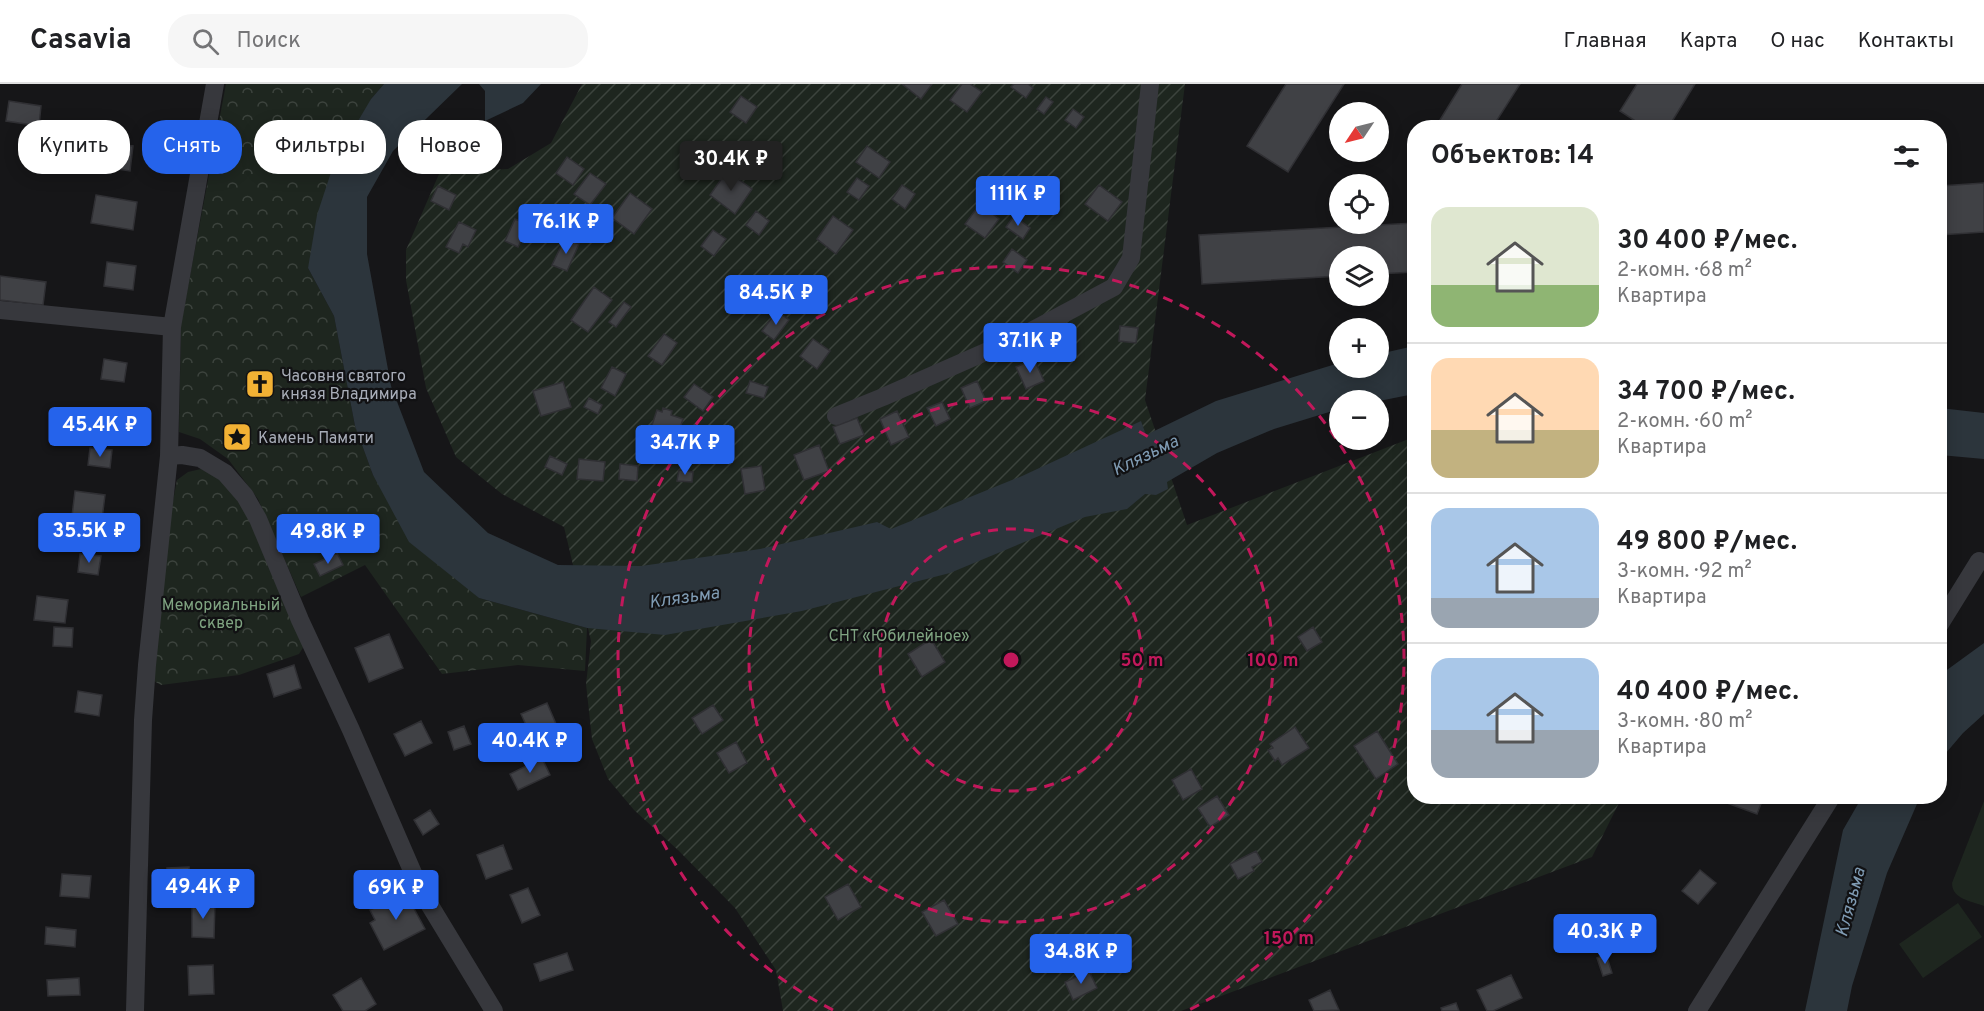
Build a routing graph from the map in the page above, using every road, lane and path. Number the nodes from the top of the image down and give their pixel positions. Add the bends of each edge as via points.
1 (215, 84) edge
2 (1150, 84) edge
3 (0, 310) edge
4 (172, 327) junction
5 (836, 416) dead end
6 (170, 456) junction
7 (1979, 561) dead end
8 (1947, 613) edge
9 (1827, 804) edge
10 (135, 1011) edge
11 (494, 1011) edge
12 (1697, 1011) edge

1 - 4 street
2 - 5 street via 1131,258 1114,287 1022,336
3 - 4 street
4 - 6 street
6 - 10 street via 143,720
6 - 11 street via 200,458 225,473 258,519 420,889
7 - 8 street
9 - 12 street

